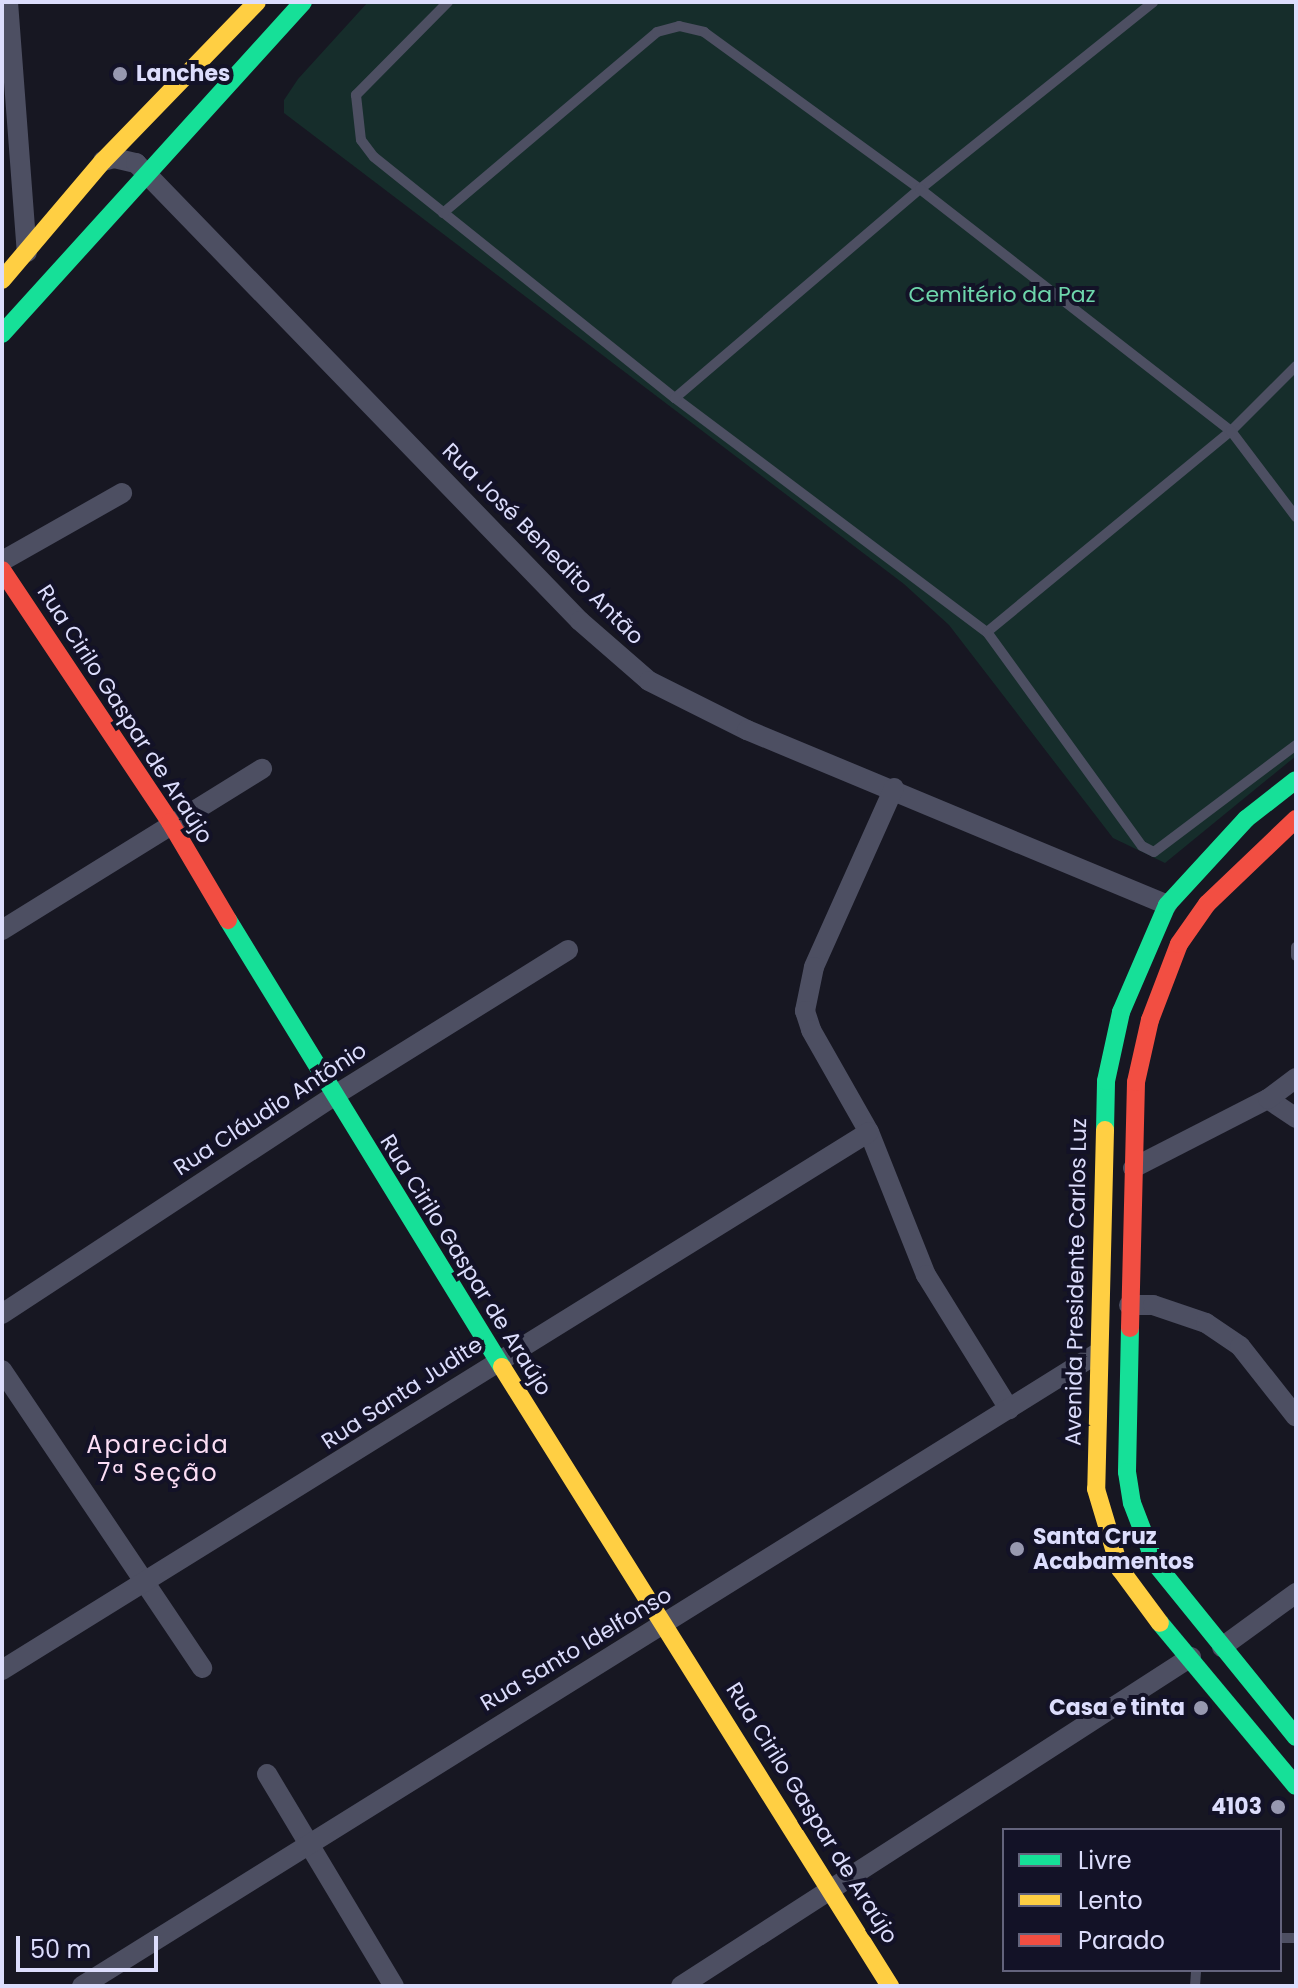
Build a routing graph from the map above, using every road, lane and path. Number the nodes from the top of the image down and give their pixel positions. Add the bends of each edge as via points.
1 (8, 2) edge
2 (257, 2) edge
3 (303, 2) edge
4 (448, 2) edge
5 (1153, 2) edge
6 (103, 161) junction
7 (146, 174) junction
8 (920, 189) junction
9 (443, 213) junction
10 (27, 252) junction
11 (2, 280) edge
12 (2, 334) edge
13 (1296, 366) edge
14 (675, 398) junction
15 (1231, 431) junction
16 (122, 493) dead end
17 (1296, 517) edge
18 (2, 561) edge
19 (2, 570) edge
20 (987, 632) junction
21 (1296, 745) edge
22 (262, 769) dead end
23 (1296, 780) edge
24 (894, 788) junction
25 (1296, 819) edge
26 (170, 822) junction
27 (1167, 905) junction
28 (2, 930) edge
29 (1296, 947) edge
30 (568, 950) dead end
31 (1296, 956) edge
32 (1296, 1078) edge
33 (332, 1097) junction
34 (1268, 1099) junction
35 (1296, 1118) edge
36 (869, 1132) junction
37 (1133, 1168) junction
38 (1129, 1305) junction
39 (2, 1314) edge
40 (1096, 1354) junction
41 (496, 1361) junction
42 (2, 1370) edge
43 (1009, 1409) junction
44 (1296, 1417) edge
45 (147, 1585) junction
46 (1296, 1593) edge
47 (666, 1622) junction
48 (1222, 1647) junction
49 (1191, 1657) junction
50 (202, 1668) dead end
51 (2, 1670) edge
52 (1296, 1737) edge
53 (267, 1774) dead end
54 (1296, 1786) edge
55 (304, 1843) junction
56 (831, 1891) junction
57 (82, 1986) edge
58 (394, 1986) edge
59 (681, 1986) edge
60 (890, 1986) edge

1 - 10 street
2 - 6 main road
3 - 7 main road
4 - 9 lane via 356,95 355,112 361,140 374,157
5 - 8 lane
6 - 7 street, Rua José Benedito Antão via 126,158
6 - 10 main road
7 - 12 main road
7 - 24 street, Rua José Benedito Antão via 580,621 649,681 747,730
8 - 9 lane via 704,32 679,26 657,32
8 - 14 lane
8 - 15 lane
9 - 14 lane
10 - 11 main road
13 - 15 lane
14 - 20 lane
15 - 17 lane
15 - 20 lane
16 - 18 street
19 - 26 main road, Rua Cirilo Gaspar de Araújo
20 - 21 lane via 1142,846 1154,852
22 - 26 street
23 - 27 main road, Avenida Presidente Carlos Luz via 1246,819
24 - 27 street, Rua José Benedito Antão
24 - 36 street via 807,988 811,1030
25 - 37 main road via 1226,884 1179,944 1150,1020 1136,1082
26 - 28 street
26 - 33 main road, Rua Cirilo Gaspar de Araújo
27 - 40 main road, Avenida Presidente Carlos Luz via 1121,1012 1106,1081
29 - 31 lane
30 - 33 street, Rua Cláudio Antônio
32 - 34 street
33 - 39 street, Rua Cláudio Antônio
33 - 41 main road, Rua Cirilo Gaspar de Araújo
34 - 35 street
34 - 37 street
36 - 41 street, Rua Santa Judite
36 - 43 street via 926,1275
37 - 38 main road
38 - 44 street via 1153,1305 1206,1323 1240,1346
38 - 48 main road via 1127,1472 1132,1503 1155,1563
40 - 43 street, Rua Santo Idelfonso
40 - 49 main road, Avenida Presidente Carlos Luz via 1096,1489 1101,1515 1120,1569
41 - 45 street, Rua Santa Judite
41 - 47 main road, Rua Cirilo Gaspar de Araújo
42 - 45 street
43 - 47 street, Rua Santo Idelfonso
45 - 50 street
45 - 51 street, Rua Santa Judite
46 - 48 street
47 - 55 street, Rua Santo Idelfonso
47 - 56 main road, Rua Cirilo Gaspar de Araújo
48 - 52 main road
49 - 54 main road, Avenida Presidente Carlos Luz
49 - 56 street
53 - 55 street
55 - 57 street, Rua Santo Idelfonso
55 - 58 street
56 - 59 street
56 - 60 main road, Rua Cirilo Gaspar de Araújo

